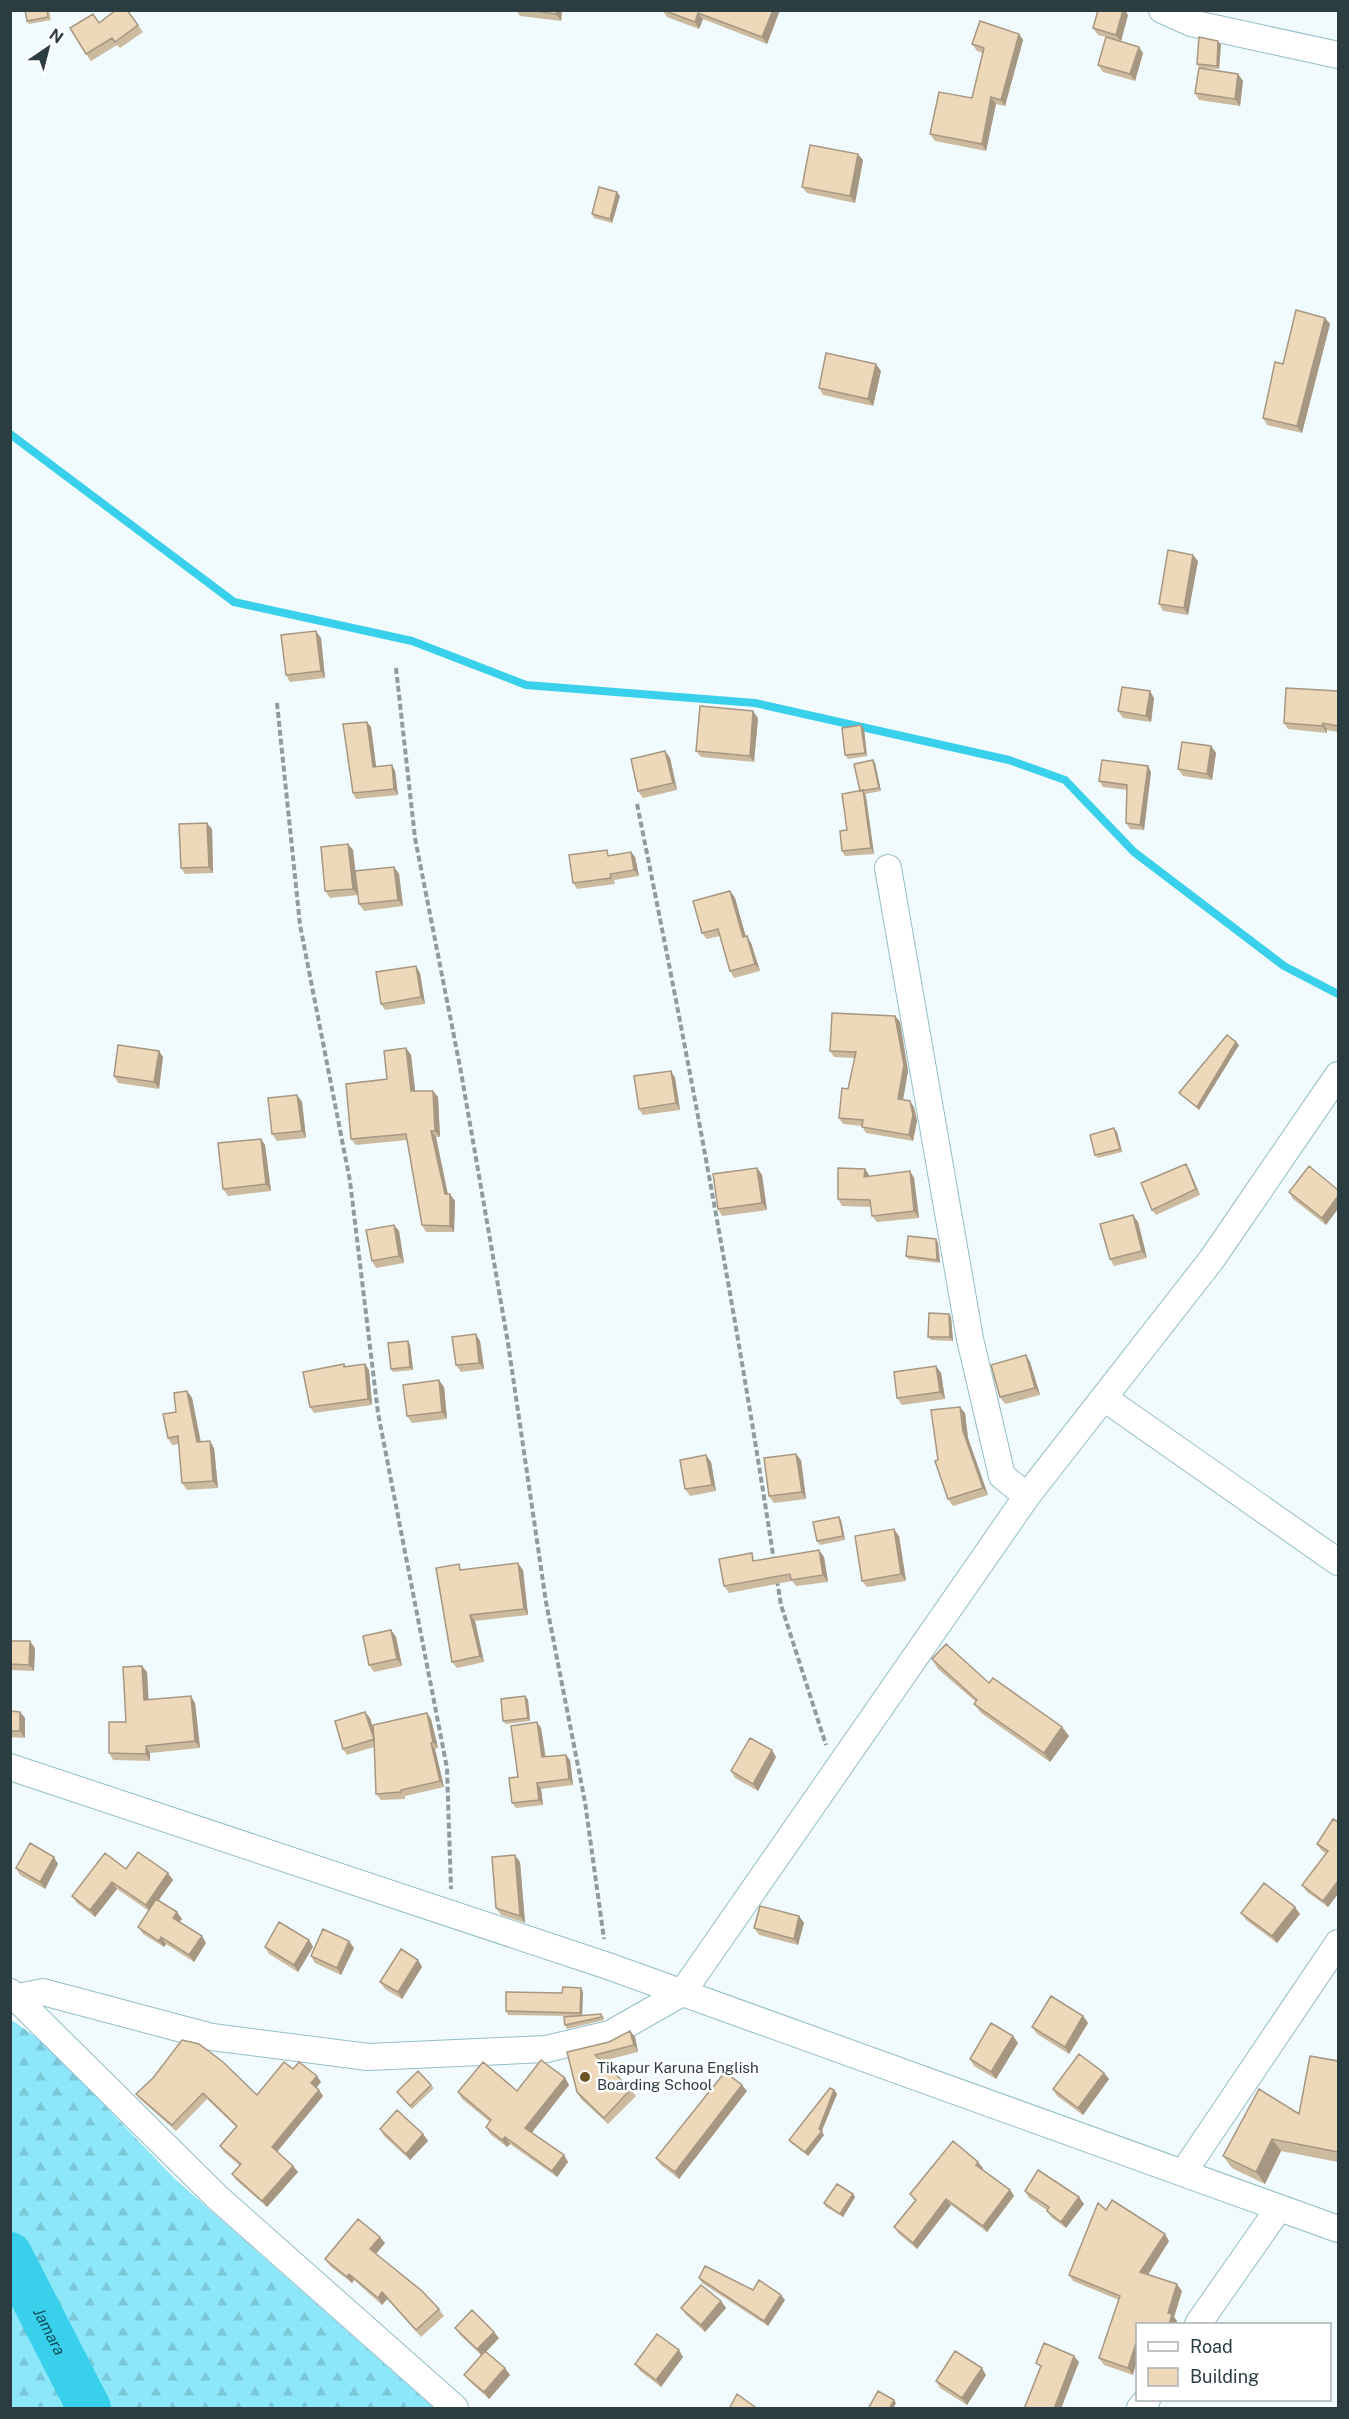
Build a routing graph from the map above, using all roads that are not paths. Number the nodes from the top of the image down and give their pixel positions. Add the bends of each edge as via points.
1 (1162, 10) edge
2 (1338, 55) edge
3 (888, 868) dead end
4 (1338, 1075) edge
5 (1104, 1398) junction
6 (1027, 1496) junction
7 (1338, 1562) edge
8 (10, 1767) edge
9 (1338, 1943) edge
10 (682, 1993) junction
11 (14, 1994) edge
12 (1183, 2173) junction
13 (1279, 2208) junction
14 (1338, 2229) edge
15 (1199, 2323) edge
16 (455, 2409) edge

1 - 2 street via 1191,23
3 - 6 street via 970,1339 1002,1476
4 - 5 street via 1212,1259
5 - 6 street
5 - 7 street
6 - 10 street
8 - 10 street
9 - 12 street
10 - 11 street via 610,2034 546,2049 368,2057 212,2037 43,1992
10 - 12 street
11 - 16 street via 218,2198
12 - 13 street
13 - 14 street
13 - 15 street

